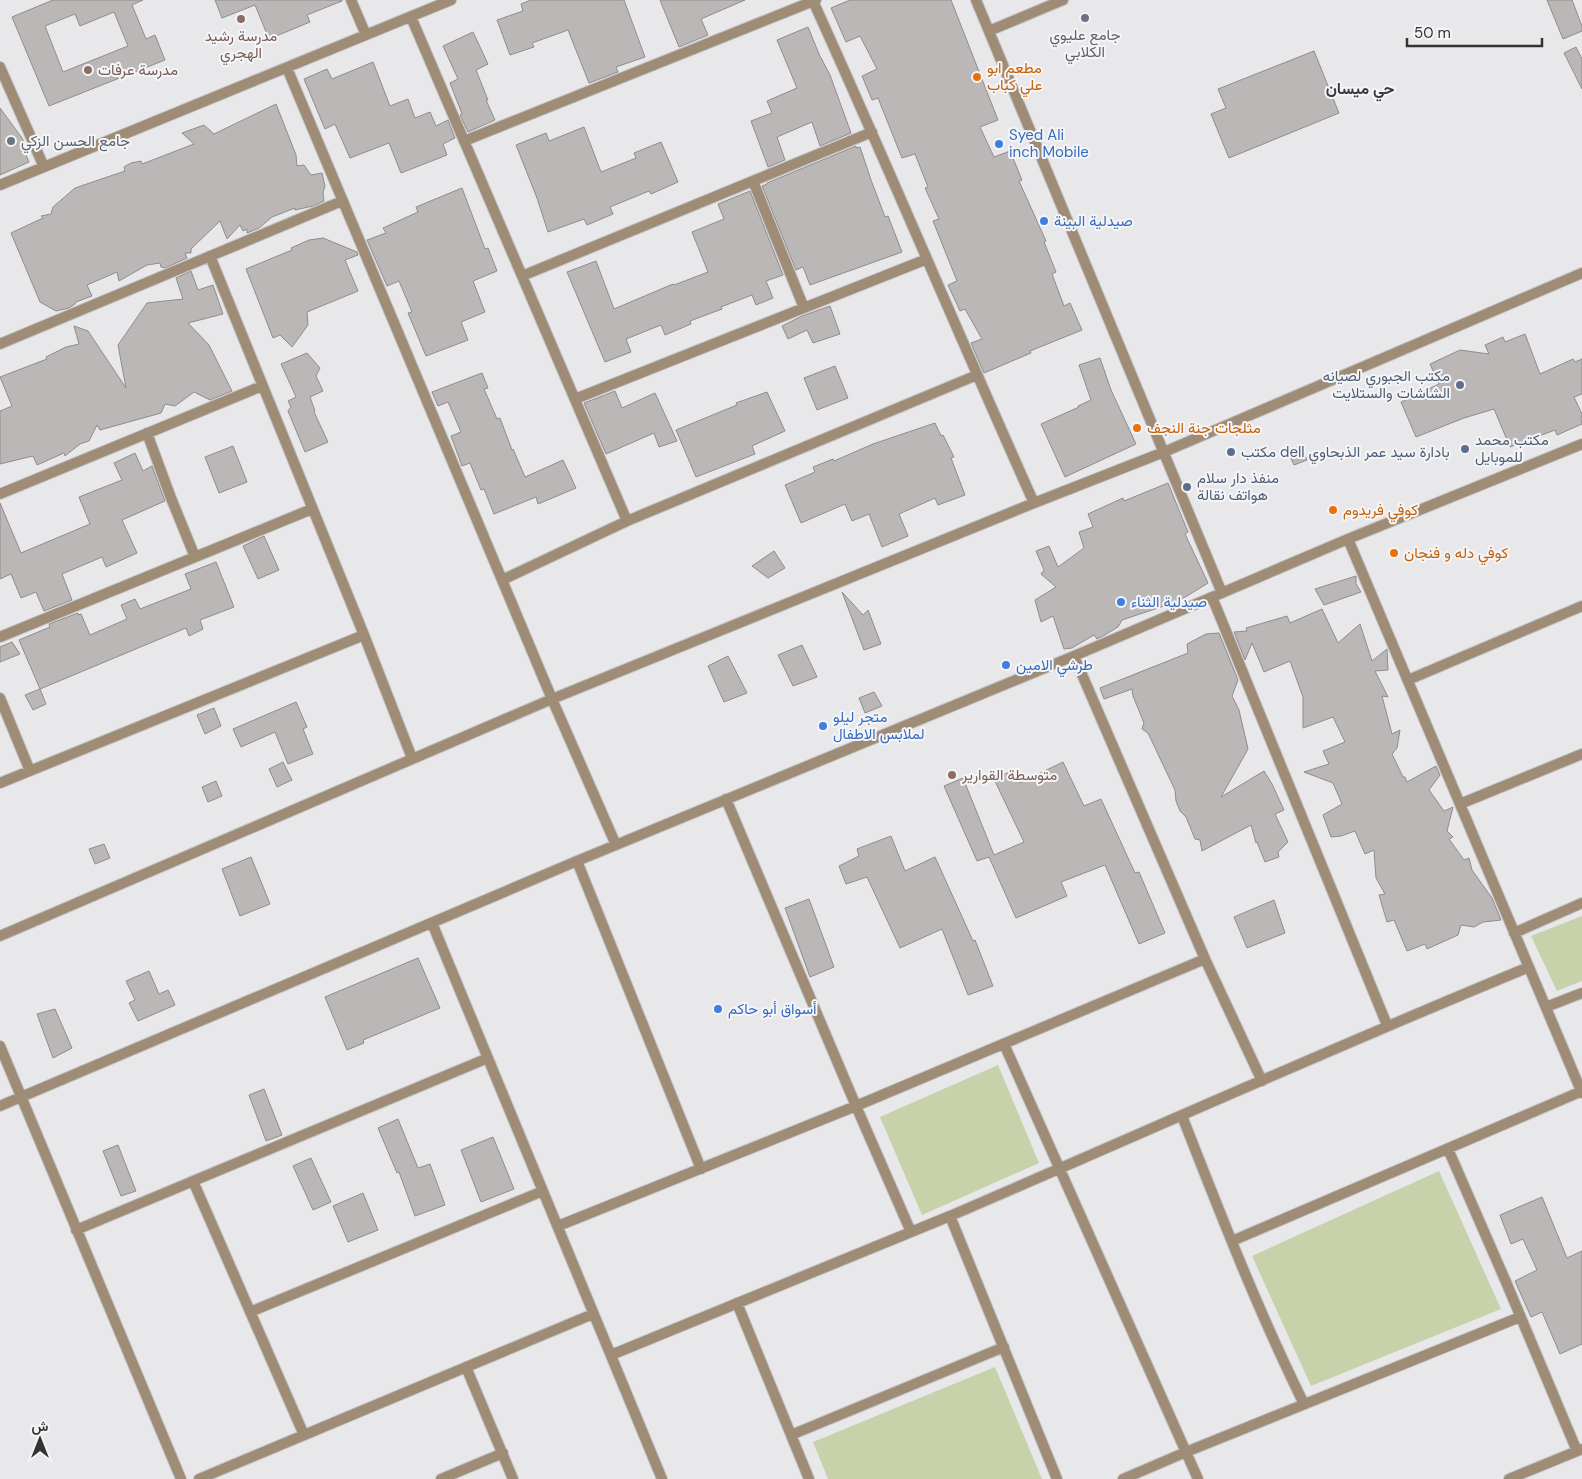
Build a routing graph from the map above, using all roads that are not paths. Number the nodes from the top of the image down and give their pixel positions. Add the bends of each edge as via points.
1 (351, 0) edge
2 (451, 0) edge
3 (976, 0) edge
4 (1063, 0) edge
5 (815, 1) edge
6 (411, 16) junction
7 (989, 31) junction
8 (366, 34) junction
9 (0, 67) edge
10 (288, 68) junction
11 (872, 132) junction
12 (464, 141) junction
13 (44, 167) junction
14 (753, 181) junction
15 (0, 185) edge
16 (342, 201) junction
17 (210, 256) junction
18 (927, 258) junction
19 (1582, 273) edge
20 (522, 276) junction
21 (804, 308) junction
22 (0, 344) edge
23 (977, 375) junction
24 (262, 386) junction
25 (575, 399) junction
26 (147, 433) junction
27 (1582, 444) edge
28 (1164, 452) junction
29 (0, 494) edge
30 (1034, 503) junction
31 (312, 509) junction
32 (627, 521) junction
33 (1348, 539) junction
34 (195, 557) junction
35 (502, 580) junction
36 (1222, 593) junction
37 (1212, 597) junction
38 (1582, 606) edge
39 (364, 635) junction
40 (0, 637) edge
41 (1074, 656) junction
42 (1408, 680) junction
43 (0, 698) edge
44 (552, 699) junction
45 (1582, 754) edge
46 (412, 758) junction
47 (30, 771) junction
48 (0, 783) edge
49 (726, 799) junction
50 (1460, 804) junction
51 (616, 845) junction
52 (577, 861) junction
53 (1582, 903) edge
54 (432, 923) junction
55 (1514, 933) junction
56 (0, 936) edge
57 (1205, 959) junction
58 (1529, 967) junction
59 (1582, 993) edge
60 (1546, 1007) junction
61 (1387, 1025) junction
62 (1004, 1044) junction
63 (0, 1046) edge
64 (488, 1058) junction
65 (1262, 1081) junction
66 (1582, 1092) edge
67 (20, 1097) junction
68 (0, 1106) edge
69 (856, 1106) junction
70 (1182, 1116) junction
71 (1448, 1149) junction
72 (701, 1169) junction
73 (1060, 1169) junction
74 (194, 1181) junction
75 (543, 1191) junction
76 (950, 1216) junction
77 (558, 1226) junction
78 (76, 1230) junction
79 (911, 1232) junction
80 (1232, 1242) junction
81 (737, 1302) junction
82 (250, 1312) junction
83 (593, 1314) junction
84 (1520, 1317) junction
85 (1004, 1347) junction
86 (611, 1355) junction
87 (466, 1367) junction
88 (1304, 1404) junction
89 (304, 1434) junction
90 (791, 1435) junction
91 (1579, 1450) edge
92 (1186, 1452) junction
93 (503, 1454) junction
94 (181, 1479) edge
95 (199, 1479) edge
96 (441, 1479) edge
97 (513, 1479) edge
98 (662, 1479) edge
99 (809, 1479) edge
100 (1058, 1479) edge
101 (1123, 1479) edge
102 (1198, 1479) edge
103 (1509, 1479) edge

1 - 8 street
2 - 6 street
3 - 7 street
4 - 7 street
5 - 11 street
5 - 12 street
6 - 8 street
6 - 12 street
7 - 28 street
8 - 10 street
9 - 13 street
10 - 13 street
10 - 16 street
11 - 14 street
11 - 18 street
12 - 20 street
13 - 15 street
14 - 20 street
14 - 21 street
16 - 17 street
16 - 35 street
17 - 22 street
17 - 24 street
18 - 21 street
18 - 23 street
19 - 28 street
20 - 25 street
21 - 25 street
23 - 30 street
23 - 32 street
24 - 26 street
24 - 31 street
25 - 32 street
26 - 29 street
26 - 34 street
27 - 33 street
28 - 30 street
28 - 36 street
30 - 44 street
31 - 34 street
31 - 39 street
32 - 35 street
33 - 36 street
33 - 42 street
34 - 40 street
35 - 44 street
36 - 37 street
37 - 41 street
37 - 61 street
38 - 42 street
39 - 46 street
39 - 47 street
41 - 49 street
41 - 57 street
42 - 50 street
43 - 47 street
44 - 46 street
44 - 51 street
45 - 50 street
46 - 56 street
47 - 48 street
49 - 51 street
49 - 69 street
50 - 55 street
51 - 52 street
52 - 54 street
52 - 72 street
53 - 55 street
54 - 64 street
54 - 67 street
55 - 58 street
57 - 62 street
57 - 65 street
58 - 60 street
58 - 61 street
59 - 60 street
60 - 66 street
61 - 65 street
62 - 69 street
62 - 73 street
63 - 67 street
64 - 74 street
64 - 75 street
65 - 70 street
66 - 71 street
67 - 68 street
67 - 78 street
69 - 72 street
69 - 79 street
70 - 73 street
70 - 80 street
71 - 80 street
71 - 84 street
72 - 77 street
73 - 76 street
73 - 92 street
74 - 78 street
74 - 82 street
75 - 77 street
75 - 82 street
76 - 79 street
76 - 85 street
77 - 83 street
78 - 94 street
79 - 81 street
80 - 88 street
81 - 86 street
81 - 90 street
82 - 89 street
83 - 86 street
83 - 87 street
84 - 88 street
84 - 91 street
85 - 90 street
85 - 100 street
86 - 98 street
87 - 89 street
87 - 93 street
88 - 92 street
89 - 95 street
90 - 99 street
91 - 103 street
92 - 101 street
92 - 102 street
93 - 96 street
93 - 97 street

